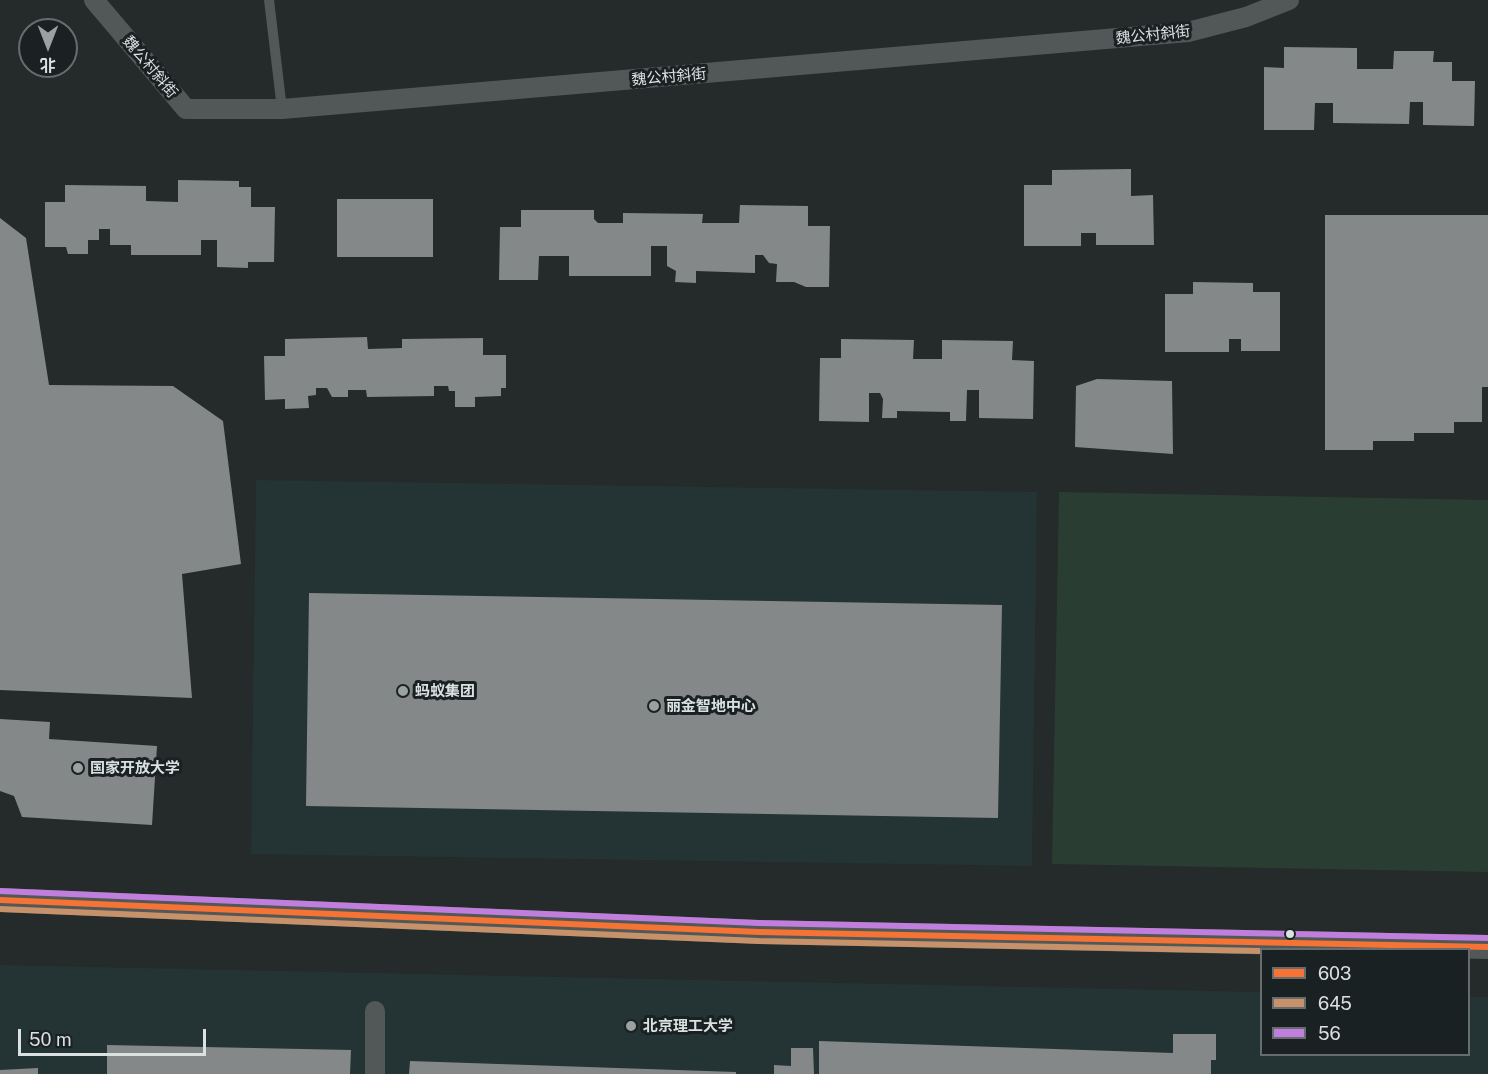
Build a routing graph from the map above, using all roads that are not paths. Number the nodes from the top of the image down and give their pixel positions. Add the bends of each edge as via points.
1 (94, 0) edge
2 (269, 0) edge
3 (1289, 0) edge
4 (282, 109) junction
5 (0, 900) edge
6 (1488, 947) edge
7 (375, 1011) dead end
8 (375, 1074) edge

1 - 4 street, 魏公村斜街 via 186,109
2 - 4 lane
3 - 4 street, 魏公村斜街 via 1246,17 1188,32
5 - 6 street via 759,932
7 - 8 street

